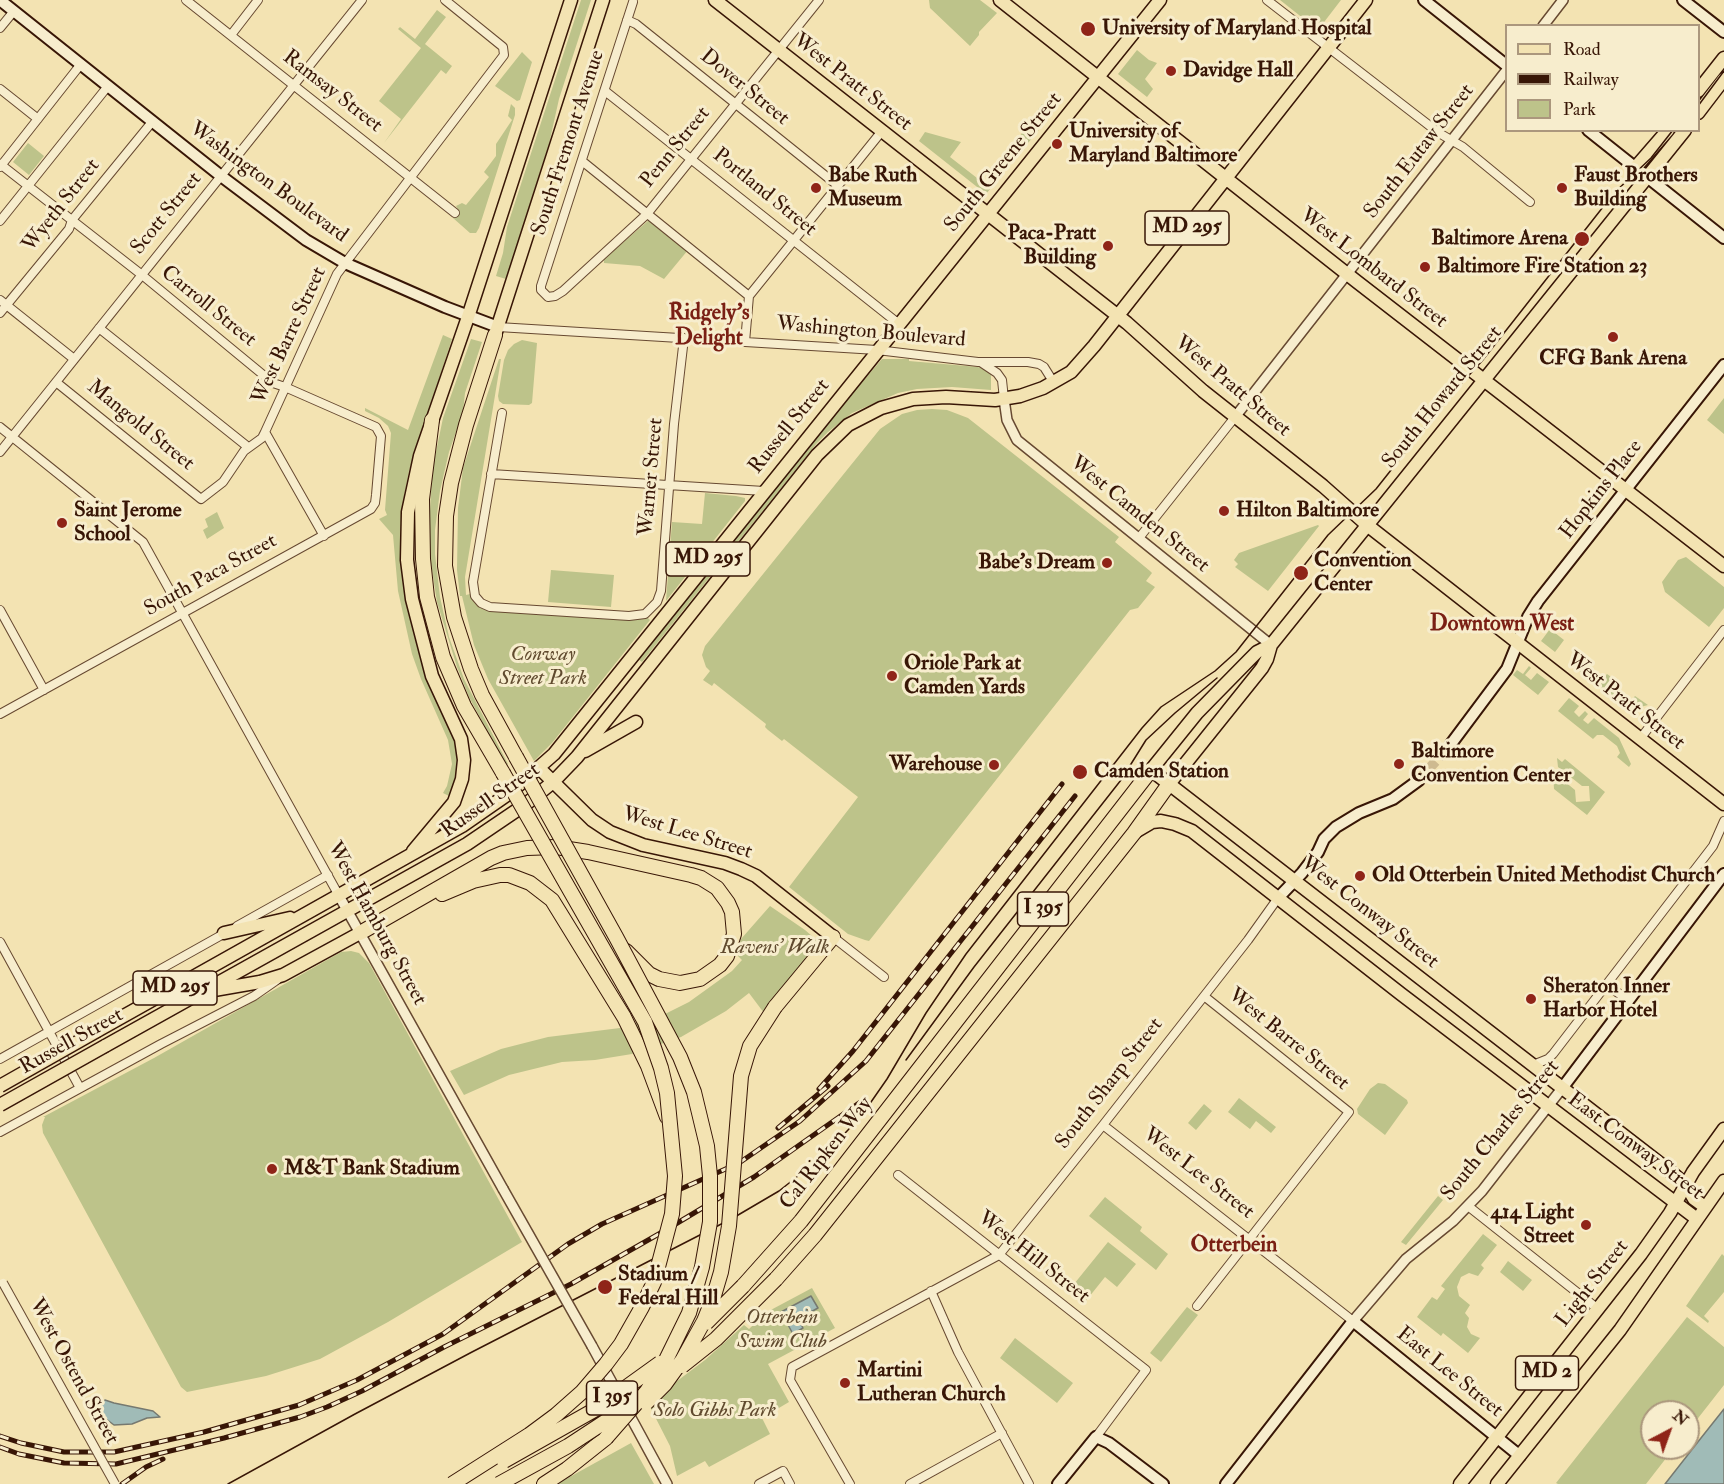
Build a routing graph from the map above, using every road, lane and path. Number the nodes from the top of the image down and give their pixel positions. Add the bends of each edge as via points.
1 (0, 0) edge
2 (186, 0) edge
3 (258, 0) edge
4 (362, 0) edge
5 (445, 0) edge
6 (571, 0) edge
7 (603, 0) edge
8 (715, 0) edge
9 (819, 0) edge
10 (1000, 0) edge
11 (1160, 0) edge
12 (1267, 0) edge
13 (1366, 0) edge
14 (1424, 0) edge
15 (1563, 0) edge
16 (1683, 0) edge
17 (633, 2) dead end
18 (14, 11) junction
19 (627, 20) junction
20 (1545, 24) edge
21 (0, 28) edge
22 (1724, 32) edge
23 (231, 35) junction
24 (1328, 48) junction
25 (779, 50) junction
26 (1724, 58) edge
27 (81, 64) junction
28 (1505, 64) edge
29 (1505, 72) edge
30 (1098, 77) junction
31 (1724, 79) edge
32 (294, 85) junction
33 (108, 86) junction
34 (1700, 88) edge
35 (0, 89) edge
36 (605, 91) junction
37 (734, 104) junction
38 (1700, 110) edge
39 (38, 119) junction
40 (152, 122) junction
41 (882, 130) junction
42 (1590, 132) edge
43 (1666, 132) edge
44 (1683, 132) edge
45 (1452, 140) junction
46 (692, 158) junction
47 (582, 162) junction
48 (1, 165) edge
49 (1635, 168) junction
50 (221, 176) junction
51 (411, 177) junction
52 (1647, 177) junction
53 (1226, 178) junction
54 (837, 185) junction
55 (28, 186) junction
56 (1530, 201) dead end
57 (455, 213) dead end
58 (647, 214) junction
59 (988, 214) junction
60 (72, 220) junction
61 (0, 221) edge
62 (1724, 238) edge
63 (794, 239) junction
64 (345, 262) junction
65 (1346, 274) junction
66 (142, 275) junction
67 (544, 295) joint
68 (749, 296) junction
69 (3, 302) edge
70 (0, 313) edge
71 (1118, 316) junction
72 (468, 317) junction
73 (899, 324) junction
74 (99, 328) junction
75 (497, 331) junction
76 (684, 338) junction
77 (745, 342) junction
78 (878, 350) junction
79 (74, 359) junction
80 (978, 362) junction
81 (1724, 365) edge
82 (1483, 380) junction
83 (56, 382) junction
84 (1054, 383) junction
85 (285, 387) junction
86 (1004, 399) junction
87 (502, 413) dead end
88 (1235, 417) junction
89 (432, 420) junction
90 (0, 427) edge
91 (379, 431) joint
92 (265, 432) junction
93 (12, 436) junction
94 (248, 447) junction
95 (0, 452) edge
96 (491, 474) junction
97 (669, 485) junction
98 (764, 490) junction
99 (1626, 491) junction
100 (1368, 525) junction
101 (324, 536) junction
102 (1139, 538) junction
103 (1724, 566) edge
104 (0, 610) edge
105 (183, 614) junction
106 (1724, 630) edge
107 (1518, 643) junction
108 (1271, 645) junction
109 (44, 690) junction
110 (0, 714) edge
111 (636, 722) dead end
112 (1640, 739) junction
113 (1451, 744) tunnel mouth
114 (576, 757) junction
115 (539, 768) junction
116 (1151, 770) junction
117 (1419, 780) tunnel mouth
118 (553, 782) junction
119 (1169, 784) junction
120 (1724, 804) edge
121 (1724, 820) edge
122 (1134, 833) junction
123 (411, 855) junction
124 (1724, 874) edge
125 (328, 875) junction
126 (1294, 881) junction
127 (338, 894) junction
128 (1278, 898) junction
129 (347, 910) junction
130 (396, 914) junction
131 (300, 916) junction
132 (224, 933) junction
133 (360, 933) junction
134 (616, 937) junction
135 (833, 937) junction
136 (0, 942) edge
137 (284, 975) junction
138 (884, 977) dead end
139 (1607, 984) junction
140 (204, 992) junction
141 (1204, 996) junction
142 (1628, 1001) junction
143 (49, 1031) junction
144 (0, 1059) edge
145 (1533, 1065) junction
146 (0, 1086) edge
147 (80, 1088) junction
148 (1563, 1088) junction
149 (0, 1105) edge
150 (1548, 1106) junction
151 (1103, 1125) junction
152 (670, 1126) junction
153 (1724, 1129) edge
154 (0, 1132) edge
155 (898, 1175) dead end
156 (1724, 1181) edge
157 (1686, 1185) junction
158 (1676, 1203) junction
159 (1468, 1206) junction
160 (1706, 1207) junction
161 (1697, 1220) junction
162 (1250, 1239) junction
163 (999, 1255) junction
164 (1, 1280) edge
165 (932, 1291) junction
166 (1197, 1306) dead end
167 (1598, 1309) junction
168 (1353, 1320) junction
169 (1002, 1433) junction
170 (1096, 1437) junction
171 (1497, 1437) junction
172 (606, 1438) junction
173 (1520, 1456) junction
174 (115, 1484) edge
175 (452, 1484) edge
176 (462, 1484) edge
177 (499, 1484) edge
178 (544, 1484) edge
179 (667, 1484) edge
180 (759, 1484) edge
181 (790, 1484) edge
182 (850, 1484) edge
183 (910, 1484) edge
184 (1029, 1484) edge
185 (1058, 1484) edge
186 (1162, 1484) edge
187 (1226, 1484) edge
188 (1460, 1484) edge
189 (1497, 1484) edge

1 - 18 main road, Washington Boulevard
2 - 23 street, Ramsay Street
3 - 23 street
4 - 32 street, Scott Street
5 - 51 street, West Barre Street via 503,47 504,55
6 - 72 main road
7 - 75 main road
8 - 25 main road, West Pratt Street
9 - 25 street, Penn Street
10 - 30 main road, West Lombard Street
11 - 30 main road, South Greene Street / MD 295
12 - 24 street
13 - 24 main road, MD 295
14 - 28 main road
15 - 20 street
16 - 22 main road
17 - 19 street, South Fremont Avenue
18 - 21 street
18 - 27 main road, Washington Boulevard
19 - 36 street, South Fremont Avenue
19 - 37 street, Dover Street
23 - 32 street, Ramsay Street
24 - 45 street
24 - 53 main road, MD 295
25 - 37 street, Penn Street
25 - 41 main road, West Pratt Street
26 - 34 main road
27 - 33 main road, Washington Boulevard
27 - 39 street
29 - 45 street, South Eutaw Street
30 - 53 main road, West Lombard Street
30 - 59 main road, South Greene Street / MD 295
31 - 38 main road
32 - 50 street, Scott Street
32 - 51 street, Ramsay Street
33 - 40 main road, Washington Boulevard
33 - 55 street
35 - 39 street
36 - 46 street, Portland Street
36 - 47 street, South Fremont Avenue
37 - 46 street, Penn Street
37 - 54 street, Dover Street
39 - 48 street
40 - 50 main road, Washington Boulevard
40 - 60 street, Wyeth Street
41 - 54 street
41 - 59 main road, West Pratt Street
42 - 49 main road
43 - 49 main road
44 - 52 main road, South Howard Street
45 - 56 street
45 - 65 street, South Eutaw Street
46 - 58 street, Penn Street
46 - 63 street, Portland Street
47 - 58 street
47 - 67 street, South Fremont Avenue via 541,286
48 - 55 street, Carroll Street
49 - 52 main road
50 - 64 main road, Washington Boulevard via 306,240
50 - 66 street, Scott Street
51 - 57 street, Ramsay Street
51 - 64 street, West Barre Street
52 - 62 main road
52 - 82 main road, South Howard Street
53 - 65 main road, West Lombard Street
53 - 71 main road, MD 295
54 - 63 street
55 - 60 street, Carroll Street
55 - 61 street
58 - 67 street, Penn Street via 563,291 552,297
58 - 68 street
59 - 71 main road, West Pratt Street
59 - 73 main road, South Greene Street / MD 295
60 - 66 street, Carroll Street
60 - 69 street, Wyeth Street via 69,229
63 - 68 street
63 - 73 street, Portland Street
64 - 72 main road, Washington Boulevard
64 - 85 street, West Barre Street
65 - 82 main road, West Lombard Street
65 - 88 street, South Eutaw Street
66 - 74 street, Scott Street
66 - 85 street, Carroll Street via 273,383
68 - 77 street
69 - 70 street, Wyeth Street
69 - 79 street
71 - 84 main road, MD 295 via 1077,366
71 - 88 main road, West Pratt Street
72 - 75 main road, Washington Boulevard
72 - 89 main road
73 - 78 main road, South Greene Street / MD 295
74 - 79 street, Scott Street
74 - 94 street
75 - 76 street, Washington Boulevard
75 - 134 highway, bridge via 466,425 446,516 445,566 454,617 482,695
76 - 77 street, Washington Boulevard
76 - 97 street, Warner Street
77 - 78 street, Washington Boulevard
78 - 80 street, Washington Boulevard
78 - 98 main road, Russell Street / MD 295
79 - 83 street, Scott Street
80 - 84 street, Washington Boulevard via 1039,364
80 - 86 street, Washington Boulevard via 997,373
81 - 99 main road, Hopkins Place
82 - 99 main road, West Lombard Street
82 - 100 main road, South Howard Street
83 - 93 street, Scott Street
83 - 94 street, Mangold Street via 201,499 223,482
84 - 86 main road, MD 295
85 - 91 street, Carroll Street
85 - 92 street, West Barre Street
86 - 102 street, West Camden Street via 1007,420 1017,440
86 - 114 main road, Russell Street / MD 295 via 903,400 871,412 841,431 803,472
87 - 96 street
88 - 100 main road, West Pratt Street
88 - 102 street, South Eutaw Street
89 - 123 main road via 408,512 407,560 423,646 432,676 461,738 464,760 454,802
89 - 152 highway, bridge via 422,500 423,559 427,597 442,657 464,706 645,1022 661,1068
90 - 93 street, West Hamburg Street
91 - 101 street, South Paca Street via 378,484 373,507
92 - 94 street
92 - 101 street, West Barre Street
93 - 95 street, Scott Street
93 - 105 street, West Hamburg Street via 143,542
96 - 97 street
96 - 97 street, Warner Street via 473,582 478,599 490,607 629,616 645,614 661,591
97 - 98 street
98 - 115 main road, Russell Street / MD 295
99 - 103 main road, West Lombard Street
99 - 107 main road, Hopkins Place via 1538,601
100 - 107 main road, West Pratt Street
100 - 108 main road, South Howard Street
101 - 105 street, South Paca Street
102 - 108 street, West Camden Street
104 - 109 street
105 - 109 street, South Paca Street
105 - 125 street, West Hamburg Street
106 - 112 street
107 - 112 main road, West Pratt Street
107 - 113 main road via 1508,669
108 - 116 main road, South Howard Street / I 395 via 1257,652 1197,713
108 - 119 main road, South Howard Street / I 395 via 1262,668
109 - 110 street, South Paca Street
111 - 114 main road
112 - 120 main road, West Pratt Street
114 - 118 main road, Russell Street / MD 295
115 - 118 main road, West Lee Street
115 - 123 main road, Russell Street / MD 295 via 478,815
116 - 119 main road, West Conway Street
116 - 176 highway, Cal Ripken Way / I 395, bridge via 816,1202 737,1293 642,1377 583,1417
117 - 126 main road, South Sharp Street via 1393,799 1336,827
118 - 129 main road, Russell Street / MD 295 via 480,836
118 - 135 main road, West Lee Street via 610,832 643,845 741,868
119 - 122 highway, Cal Ripken Way / I 395
119 - 126 main road, West Conway Street
121 - 139 street, South Charles Street via 1713,846
122 - 128 main road, West Conway Street via 1152,822 1186,827
122 - 177 highway, Cal Ripken Way / I 395, bridge via 776,1279 716,1339 664,1380 611,1419
123 - 127 main road, Russell Street / MD 295
124 - 142 main road, South Charles Street
125 - 127 street, West Hamburg Street
125 - 132 street
126 - 128 main road, South Sharp Street
126 - 145 main road, West Conway Street
127 - 129 street, West Hamburg Street
127 - 131 main road, Russell Street / MD 295
128 - 141 street, South Sharp Street
128 - 150 main road, West Conway Street
129 - 133 street, West Hamburg Street
129 - 140 main road, Russell Street / MD 295
130 - 133 highway
130 - 134 highway, bridge via 491,858 527,848 556,848 691,874 717,888 732,912 734,934 727,956 700,979 680,983 659,979 638,964
130 - 152 highway, bridge via 473,881 500,875 522,879 546,894 624,1017
131 - 132 main road
131 - 146 main road, Russell Street / MD 295, bridge
132 - 143 street
133 - 137 main road
133 - 179 street, West Hamburg Street, bridge
134 - 172 highway, bridge via 680,1057 694,1092 707,1146 711,1199 697,1290 679,1337 647,1391
135 - 138 street, West Lee Street
135 - 172 highway, bridge via 775,1007 750,1046 741,1076 729,1226 721,1272 704,1322 665,1384
136 - 143 street
137 - 140 main road
137 - 147 street via 254,996
139 - 142 street
139 - 145 street, South Charles Street via 1553,1054
140 - 149 main road, Russell Street / MD 295, bridge
141 - 151 street, South Sharp Street
141 - 162 street, West Barre Street via 1349,1112
142 - 148 main road, South Charles Street
143 - 144 street
143 - 147 street
145 - 148 main road, West Conway Street
147 - 154 street
148 - 150 street, South Charles Street
148 - 157 main road, East Conway Street
150 - 158 main road, East Conway Street
150 - 159 street, South Charles Street
151 - 162 street, West Lee Street
151 - 163 street, South Sharp Street
152 - 175 highway, bridge via 675,1176 667,1239 654,1282 621,1344 594,1380 556,1415
153 - 157 main road, Light Street / MD 2
155 - 163 street, West Hill Street
156 - 160 main road, MD 2
157 - 158 main road, Light Street / MD 2
157 - 160 main road, East Conway Street
158 - 161 main road, East Conway Street
158 - 167 main road, Light Street / MD 2
159 - 167 street
159 - 168 street, South Charles Street via 1406,1259
160 - 161 main road, MD 2
161 - 173 main road, MD 2 via 1620,1329
162 - 166 street
162 - 168 street, West Lee Street
163 - 165 street, South Sharp Street
163 - 170 street, West Hill Street via 1146,1370
164 - 174 street, West Ostend Street, bridge
165 - 169 street via 958,1352
165 - 182 street, South Sharp Street via 792,1367 790,1380
167 - 171 main road, Light Street / MD 2
168 - 171 main road, East Lee Street
168 - 187 main road, South Charles Street
169 - 183 street
169 - 184 street
170 - 185 main road
170 - 186 main road
171 - 173 main road, East Lee Street
171 - 188 main road, Light Street
172 - 178 highway
173 - 189 main road, MD 2
180 - 181 street via 783,1471

